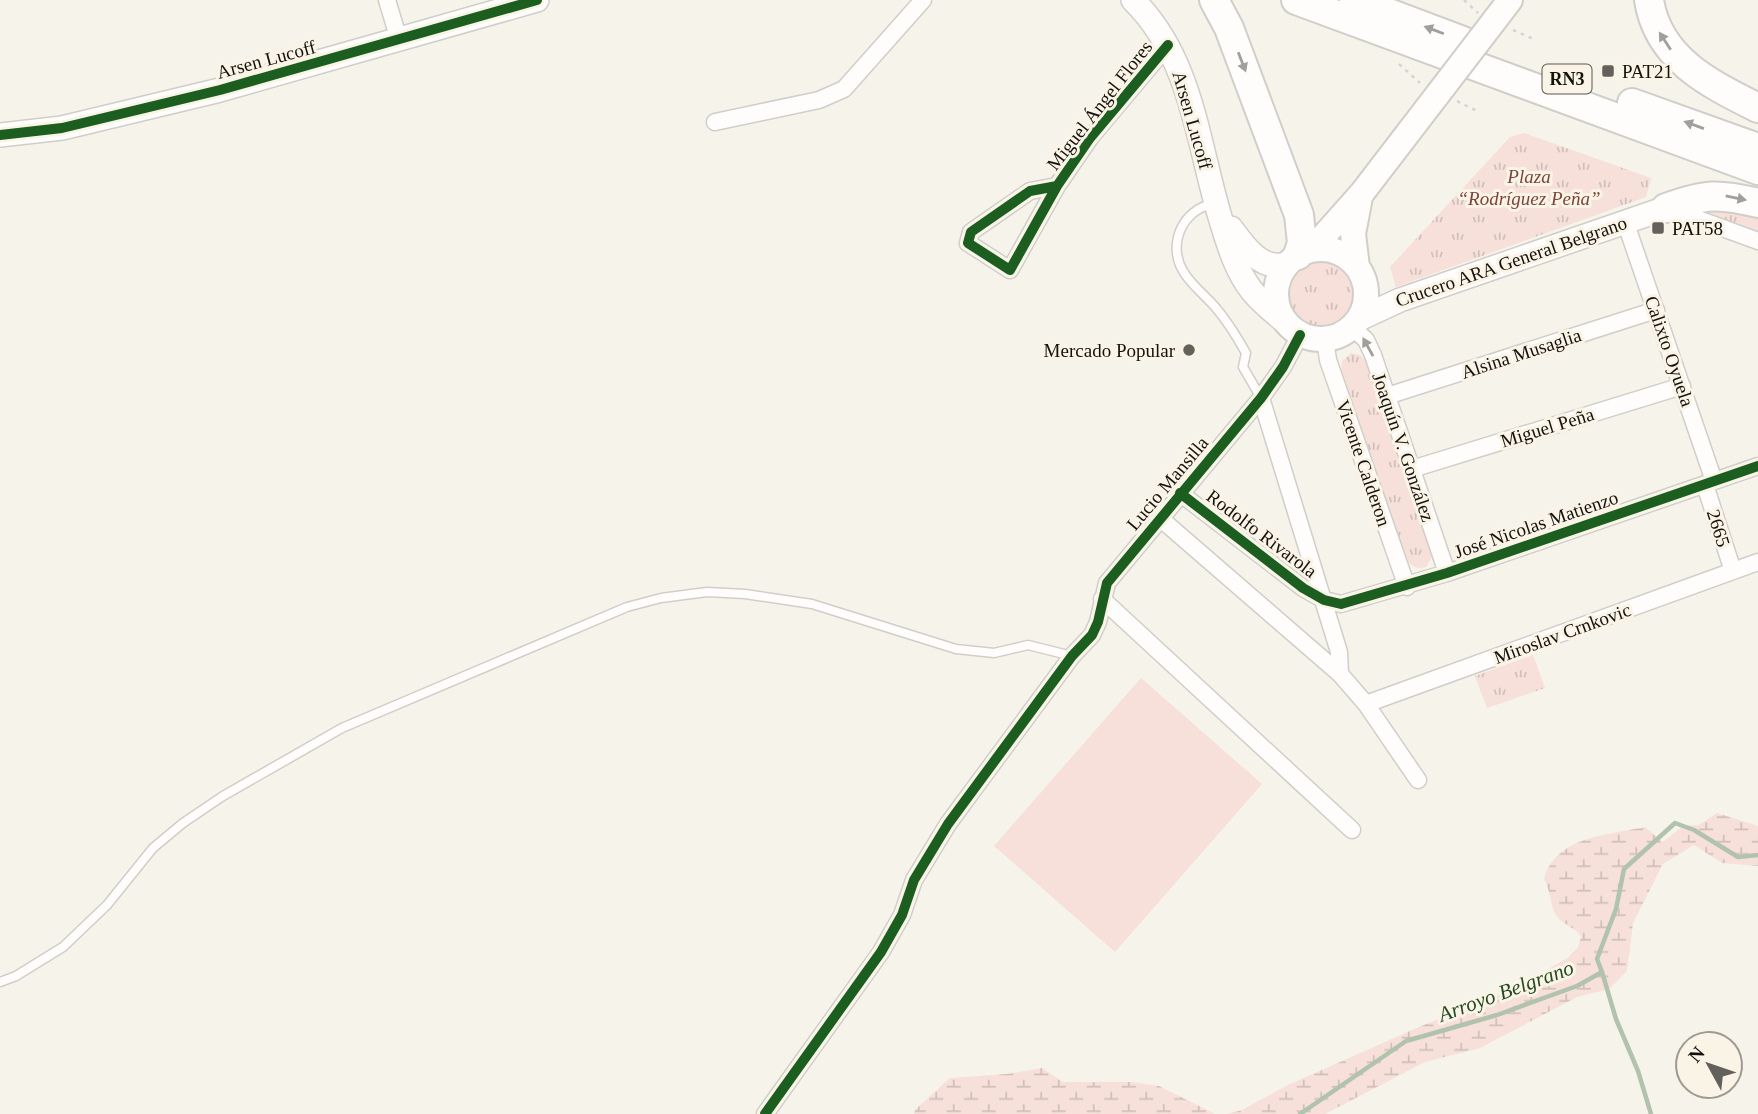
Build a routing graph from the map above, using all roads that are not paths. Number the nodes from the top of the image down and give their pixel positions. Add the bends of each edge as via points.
1 (537, 0) edge
2 (923, 0) edge
3 (1133, 0) edge
4 (1214, 0) edge
5 (1296, 0) edge
6 (1354, 0) edge
7 (1510, 0) edge
8 (1649, 0) edge
9 (390, 1) edge
10 (399, 40) junction
11 (1168, 45) junction
12 (1758, 108) edge
13 (715, 121) dead end
14 (0, 135) edge
15 (1758, 148) edge
16 (1758, 170) edge
17 (1057, 186) junction
18 (1362, 193) junction
19 (1758, 203) edge
20 (1217, 207) junction
21 (1666, 208) junction
22 (1625, 222) junction
23 (1758, 241) edge
24 (1297, 257) junction
25 (1357, 267) junction
26 (1656, 310) junction
27 (1355, 323) junction
28 (1292, 328) junction
29 (1325, 339) junction
30 (1682, 386) junction
31 (1387, 396) junction
32 (1261, 398) junction
33 (1758, 466) edge
34 (1412, 470) junction
35 (1710, 483) junction
36 (1180, 493) junction
37 (1161, 519) junction
38 (1758, 562) edge
39 (1733, 571) junction
40 (1447, 573) junction
41 (1407, 587) junction
42 (1102, 599) junction
43 (1324, 600) junction
44 (1072, 656) junction
45 (1340, 674) junction
46 (1366, 704) junction
47 (1418, 780) dead end
48 (1352, 830) dead end
49 (0, 982) edge
50 (765, 1114) edge

1 - 10 street, Arsen Lucoff
2 - 13 street via 844,89 819,100
3 - 11 street, Arsen Lucoff
4 -> 24 highway via 1229,28 1299,215 1302,243
5 - 16 highway, RN3
15 -> 6 highway, RN3
7 - 18 main road, bridge
12 -> 8 highway via 1683,64 1661,37
9 - 10 street
10 - 14 street, Arsen Lucoff via 62,128
11 - 17 street, Miguel Ángel Flores via 1090,138
11 - 20 street, Arsen Lucoff via 1188,94
17 - 17 street, Miguel Ángel Flores via 1030,191 971,232 968,243 1010,270
18 - 24 main road via 1322,238
18 - 25 main road via 1353,234
21 -> 19 highway via 1704,195
20 - 24 street, Arsen Lucoff via 1254,257 1269,264
20 - 28 street, Arsen Lucoff via 1238,270 1251,290
20 - 32 lane via 1199,206 1190,214 1182,225 1177,254 1182,271 1234,331 1246,353 1242,367
21 - 22 street, Crucero ARA General Belgrano
21 - 23 street
22 - 26 street, Calixto Oyuela
22 - 27 street, Crucero ARA General Belgrano via 1400,300
24 - 25 main road via 1320,249 1334,251
24 - 28 main road via 1279,277 1275,292 1277,307
25 - 27 main road via 1366,292
26 - 30 street, Calixto Oyuela
26 - 31 street, Alsina Musaglia
27 - 29 main road
31 -> 27 street, Joaquín V. González via 1370,347
28 - 29 main road
28 - 32 street, Lucio Mansilla via 1283,368
29 - 41 street, Vicente Calderon via 1328,360
30 - 34 street, Miguel Peña
30 - 35 street, Calixto Oyuela
31 - 34 street, Joaquín V. González
32 - 36 street, Lucio Mansilla
32 - 43 street
33 - 35 street, José Nicolas Matienzo
34 - 40 street, Joaquín V. González
35 - 39 street, 2665
35 - 40 street, José Nicolas Matienzo
36 - 37 street, Lucio Mansilla
36 - 43 street, Rodolfo Rivarola
37 - 42 street, Lucio Mansilla via 1107,583
37 - 45 street
38 - 39 street, Miroslav Crnkovic
39 - 46 street, Miroslav Crnkovic
40 - 41 street, José Nicolas Matienzo
41 - 43 street, José Nicolas Matienzo via 1341,604
42 - 44 street, Lucio Mansilla via 1092,635
42 - 48 street
43 - 45 street via 1339,652
44 - 49 lane via 1028,645 994,653 956,649 812,604 745,594 707,592 627,607 342,728 223,796 153,848 107,905 63,947
44 - 50 street, Lucio Mansilla via 948,824 914,880 902,915 881,952
45 - 46 street
46 - 47 street

